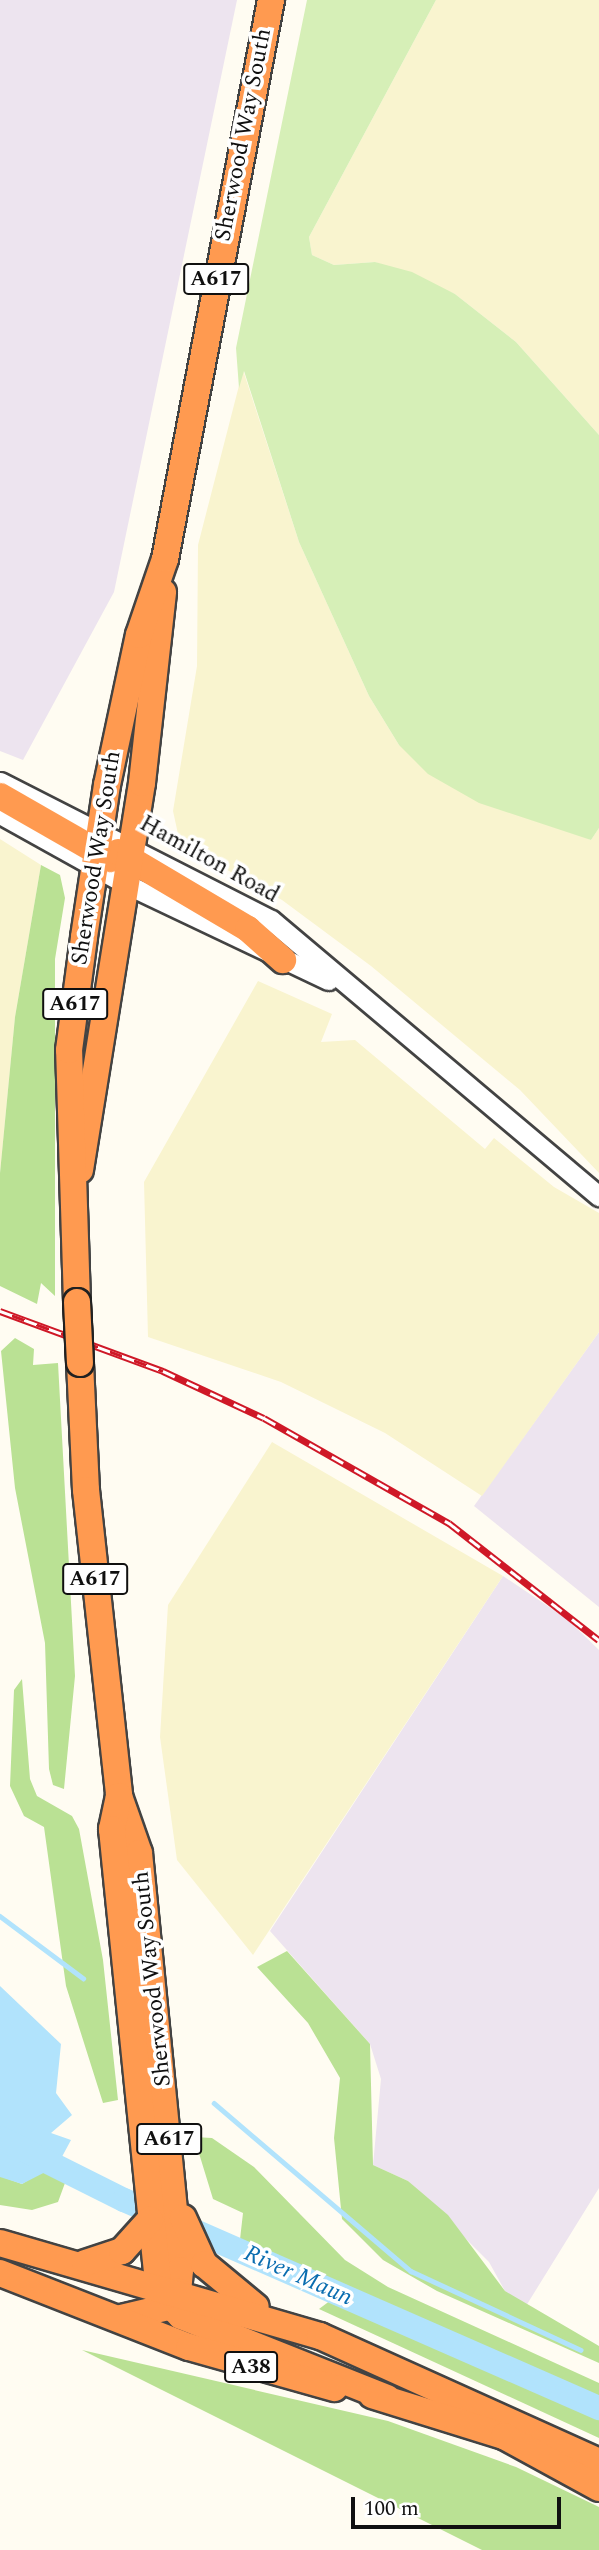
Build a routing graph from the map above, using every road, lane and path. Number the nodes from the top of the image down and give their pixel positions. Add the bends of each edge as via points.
1 (271, 0) edge
2 (164, 559) junction
3 (0, 782) edge
4 (0, 796) edge
5 (0, 814) edge
6 (112, 855) junction
7 (283, 960) joint
8 (342, 986) junction
9 (599, 1196) edge
10 (74, 1205) junction
11 (119, 1796) junction
12 (149, 2227) junction
13 (0, 2243) edge
14 (187, 2247) junction
15 (85, 2263) junction
16 (0, 2273) edge
17 (168, 2294) junction
18 (121, 2318) junction
19 (274, 2320) junction
20 (387, 2398) junction
21 (599, 2462) edge
22 (599, 2488) edge

1 - 2 highway, Sherwood Way South / A617
2 - 6 highway, Sherwood Way South / A617 via 139,635
2 - 6 highway, Sherwood Way South / A617 via 160,653
3 - 6 street, Hamilton Road
4 - 6 highway
5 - 6 street, Hamilton Road
6 - 7 highway via 248,929
6 - 8 street, Hamilton Road via 271,920
6 - 10 highway, Sherwood Way South / A617
6 - 10 highway, Sherwood Way South / A617 via 80,1108 68,1142
7 - 8 street, Hamilton Road
8 - 9 street, Hamilton Road
10 - 11 highway, Sherwood Way South / A617, bridge via 86,1490
11 - 12 highway, Sherwood Way South / A617 via 112,1829
11 - 14 highway, Sherwood Way South / A617 via 139,1853 174,2198
12 - 15 highway via 122,2251
12 - 17 highway, Sherwood Way South
13 - 15 highway, A38
14 - 17 highway, A617
14 - 19 highway, A617 via 217,2278
15 - 17 highway, A38
16 - 18 highway, A38
17 - 18 highway
17 - 19 highway, A38
17 - 20 highway
18 - 20 highway, A38 via 239,2364
19 - 21 highway, A38 via 421,2379
20 - 22 highway, A38 via 504,2436

